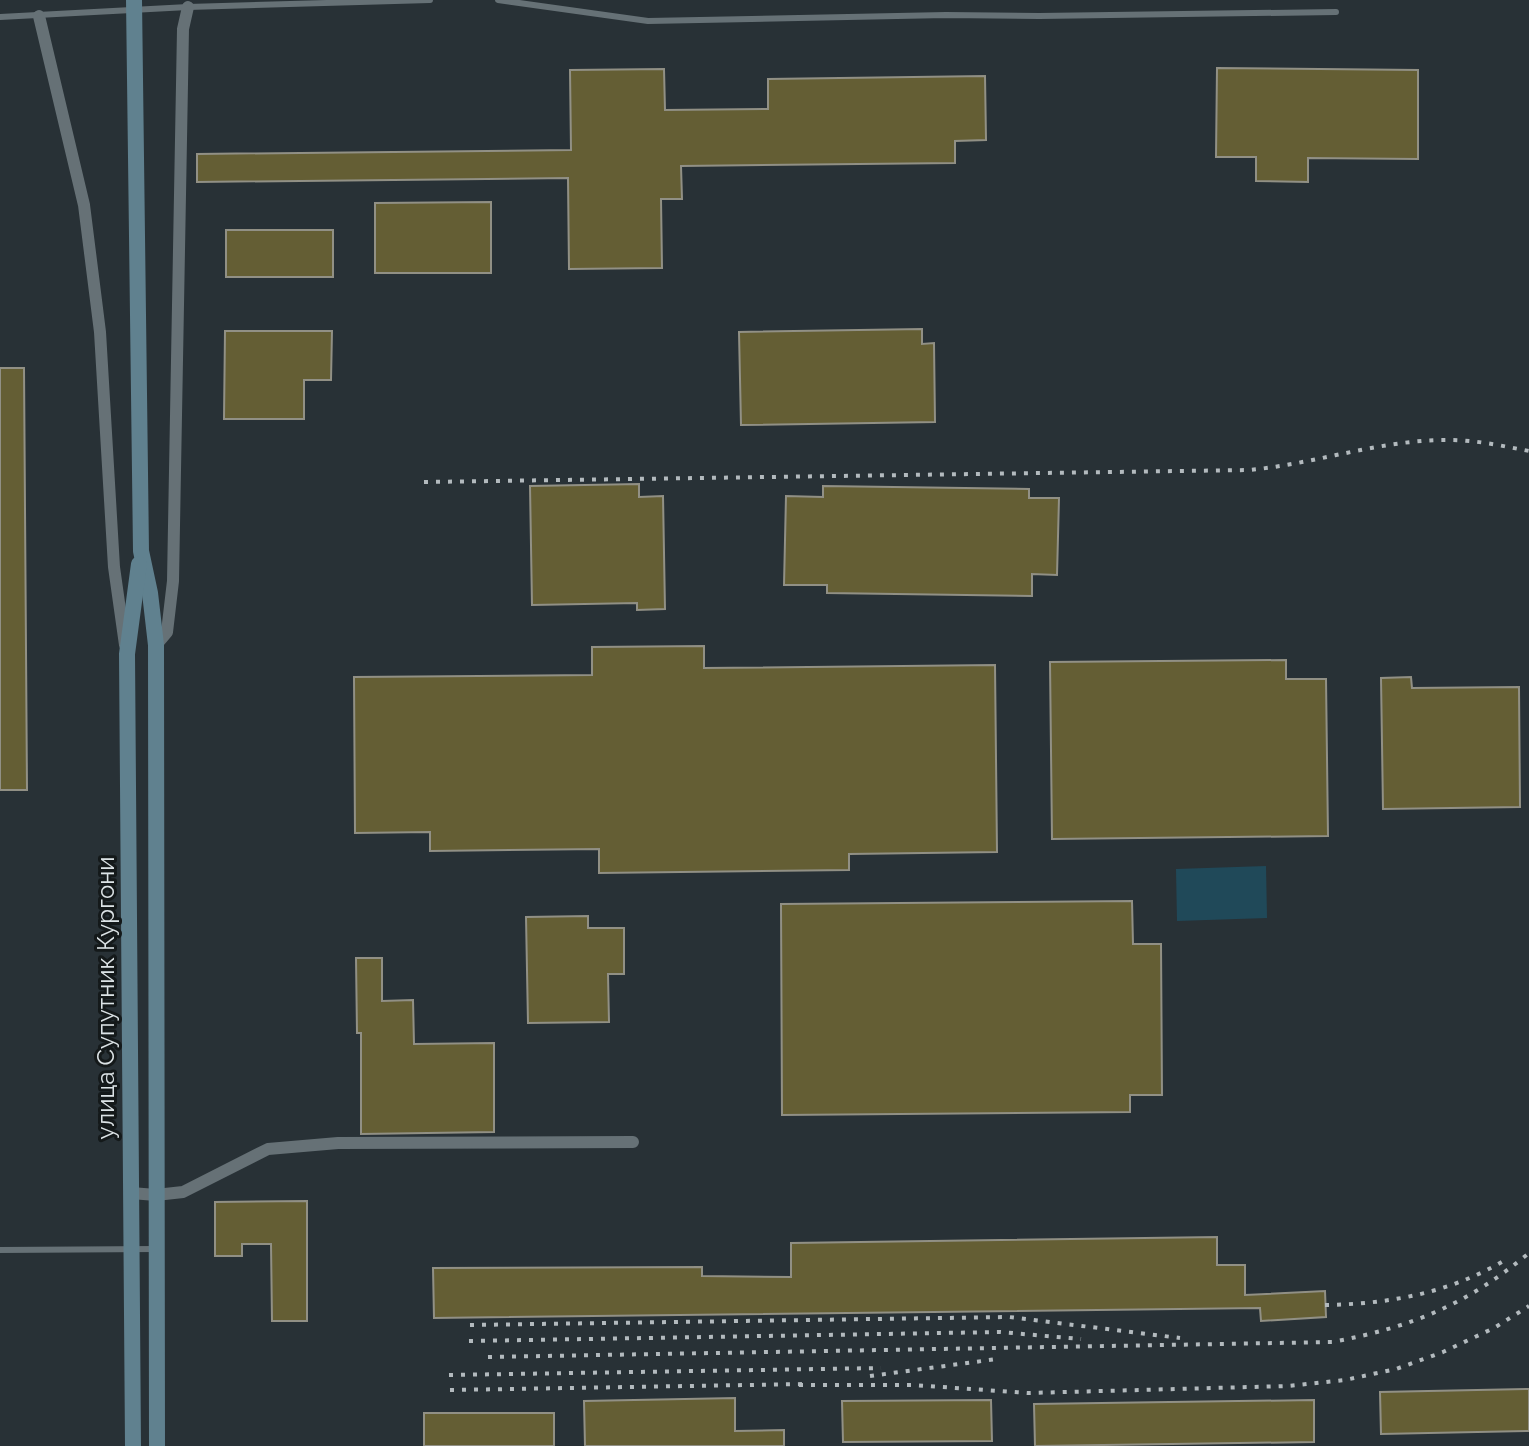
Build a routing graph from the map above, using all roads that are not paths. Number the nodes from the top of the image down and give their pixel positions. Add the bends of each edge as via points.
1 (134, 0) edge
2 (430, 0) edge
3 (498, 0) edge
4 (188, 7) junction
5 (1336, 12) dead end
6 (39, 16) junction
7 (0, 17) edge
8 (141, 551) junction
9 (156, 645) junction
10 (127, 654) junction
11 (633, 1142) dead end
12 (131, 1193) junction
13 (156, 1195) junction
14 (132, 1248) junction
15 (156, 1249) junction
16 (0, 1250) edge
17 (133, 1446) edge
18 (157, 1446) edge

1 - 8 main road
2 - 4 lane
3 - 5 lane via 648,21
4 - 6 lane
4 - 9 street via 183,29 173,581 167,632
6 - 7 lane
6 - 10 street via 84,205 100,332 114,567
8 - 9 main road
8 - 10 main road, улица Супутник Кургони
9 - 13 main road
10 - 12 main road, улица Супутник Кургони
11 - 13 street via 338,1143 268,1149 183,1192
12 - 13 street
12 - 14 main road, улица Супутник Кургони
13 - 15 main road
14 - 15 lane
14 - 16 lane
14 - 17 main road, улица Супутник Кургони
15 - 18 main road

